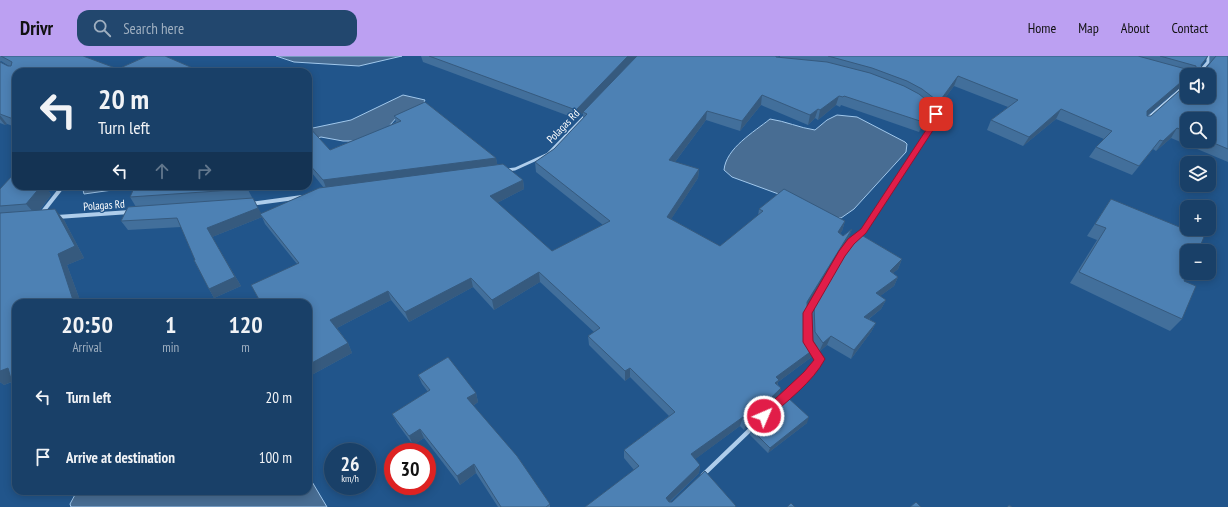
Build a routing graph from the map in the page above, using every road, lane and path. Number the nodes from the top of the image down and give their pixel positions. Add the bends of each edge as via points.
1 (1208, 56) edge
2 (1203, 68) edge
3 (1180, 90) edge
4 (927, 106) edge
5 (590, 111) edge
6 (1143, 123) edge
7 (500, 171) edge
8 (60, 190) edge
9 (307, 197) edge
10 (245, 205) edge
11 (133, 212) edge
12 (45, 218) edge
13 (53, 218) edge
14 (698, 480) edge

1 - 2 street via 1208,62
3 - 6 street
4 - 14 street via 937,118 864,231 842,254 807,313 808,342 820,359 807,375
5 - 7 street, Polagas Rd via 548,154 515,169
8 - 12 street via 37,219
9 - 10 street
11 - 13 street, Polagas Rd

